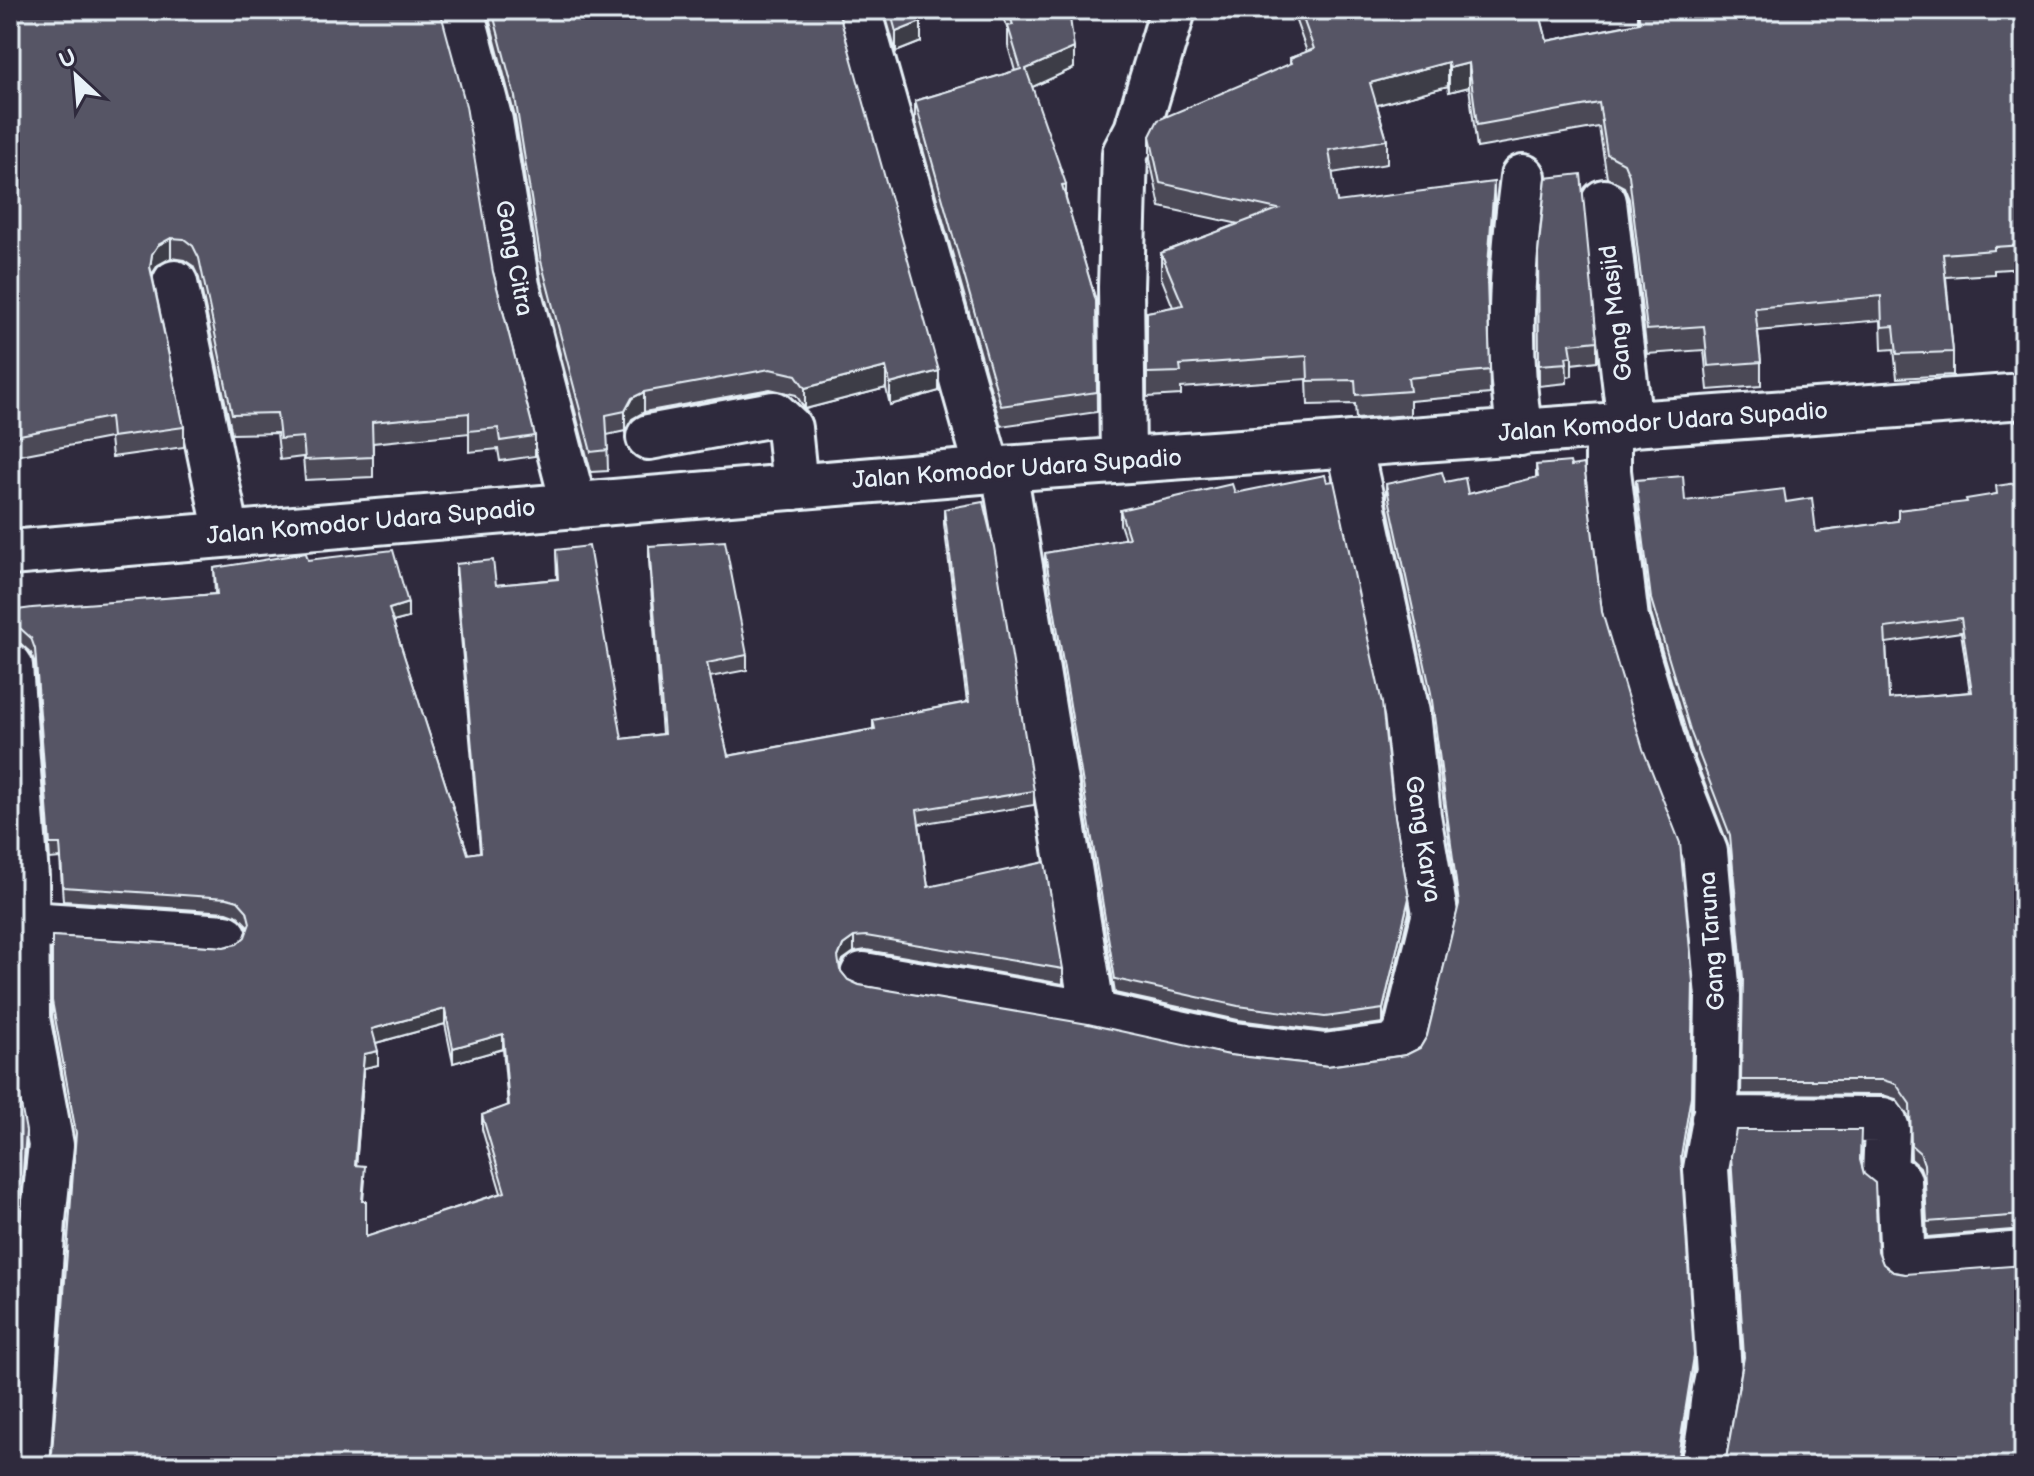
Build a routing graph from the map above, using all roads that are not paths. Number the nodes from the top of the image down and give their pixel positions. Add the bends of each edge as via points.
1 (461, 10) edge
2 (858, 10) edge
3 (1173, 10) edge
4 (1523, 177) dead end
5 (1604, 202) dead end
6 (175, 283) dead end
7 (2024, 396) edge
8 (1619, 426) junction
9 (1520, 433) junction
10 (649, 437) dead end
11 (1349, 444) junction
12 (1123, 460) junction
13 (996, 470) junction
14 (795, 487) junction
15 (574, 506) junction
16 (227, 534) junction
17 (10, 553) edge
18 (10, 666) edge
19 (28, 924) junction
20 (225, 937) dead end
21 (863, 975) dead end
22 (1093, 1014) junction
23 (21, 1038) edge
24 (1714, 1119) junction
25 (2024, 1254) edge
26 (27, 1466) edge
27 (1702, 1466) edge

1 - 15 street, Gang Citra via 490,121 517,286
2 - 13 street
3 - 12 street via 1137,130 1125,153
4 - 9 street via 1511,276 1513,391
5 - 8 street, Gang Masjid
6 - 16 street
7 - 8 street, Jalan Komodor Udara Supadio
8 - 9 street, Jalan Komodor Udara Supadio
8 - 24 street, Gang Taruna via 1614,527 1626,619 1667,756 1705,852 1718,996
9 - 11 street, Jalan Komodor Udara Supadio
10 - 14 street via 774,414 789,428
11 - 12 street, Jalan Komodor Udara Supadio
11 - 22 street, Gang Karya via 1407,713 1435,913 1403,1045 1325,1056 1234,1045
12 - 13 street, Jalan Komodor Udara Supadio
13 - 14 street, Jalan Komodor Udara Supadio
13 - 22 street
14 - 15 street, Jalan Komodor Udara Supadio
15 - 16 street, Jalan Komodor Udara Supadio
16 - 17 street, Jalan Komodor Udara Supadio
18 - 19 street
19 - 20 street
19 - 23 street via 27,1018
21 - 22 street
23 - 26 street via 51,1145
24 - 25 street via 1883,1120 1885,1175 1899,1181 1903,1264
24 - 27 street, Gang Taruna via 1706,1169 1719,1373 1714,1423

